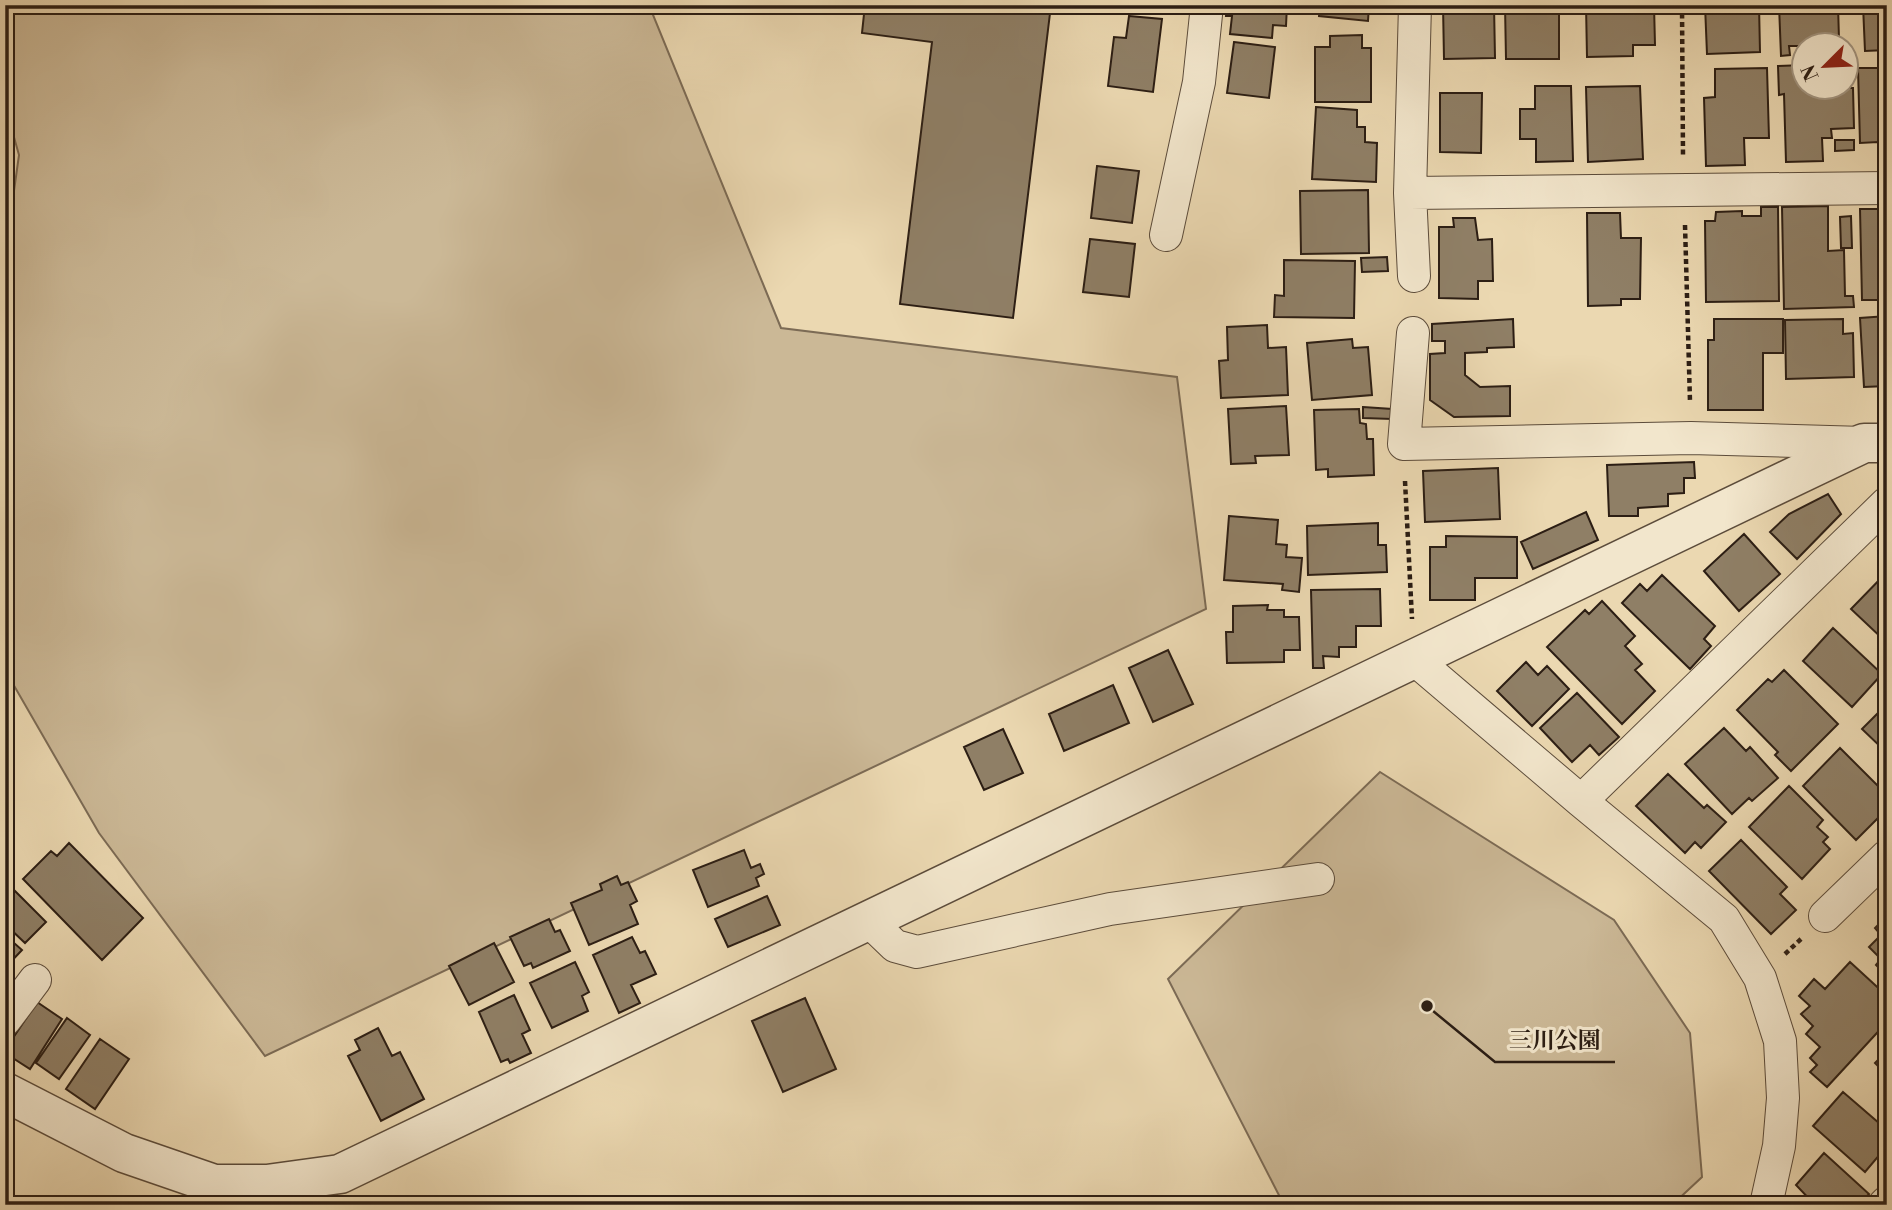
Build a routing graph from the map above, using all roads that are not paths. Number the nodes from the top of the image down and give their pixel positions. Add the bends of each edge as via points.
1 (1207, 5) edge
2 (1415, 5) edge
3 (1887, 188) edge
4 (1410, 194) junction
5 (1166, 235) dead end
6 (1414, 276) dead end
7 (1413, 333) dead end
8 (1875, 443) edge
9 (1887, 503) edge
10 (1413, 658) junction
11 (1581, 801) junction
12 (1887, 856) edge
13 (1318, 878) dead end
14 (1825, 916) road end
15 (869, 921) junction
16 (36, 980) dead end
17 (5, 1020) edge
18 (5, 1091) edge
19 (1766, 1205) edge

1 - 5 street via 1199,82
2 - 4 street
3 - 4 street
4 - 6 street
7 - 8 street via 1404,444 1691,438
8 - 10 street
9 - 11 street
10 - 11 street
10 - 15 street
11 - 19 street via 1724,919 1760,978 1780,1041 1783,1098 1779,1146
12 - 14 street
13 - 15 street via 1110,909 917,952 895,946
15 - 18 street via 340,1174 267,1184 214,1184 124,1153
16 - 17 street

